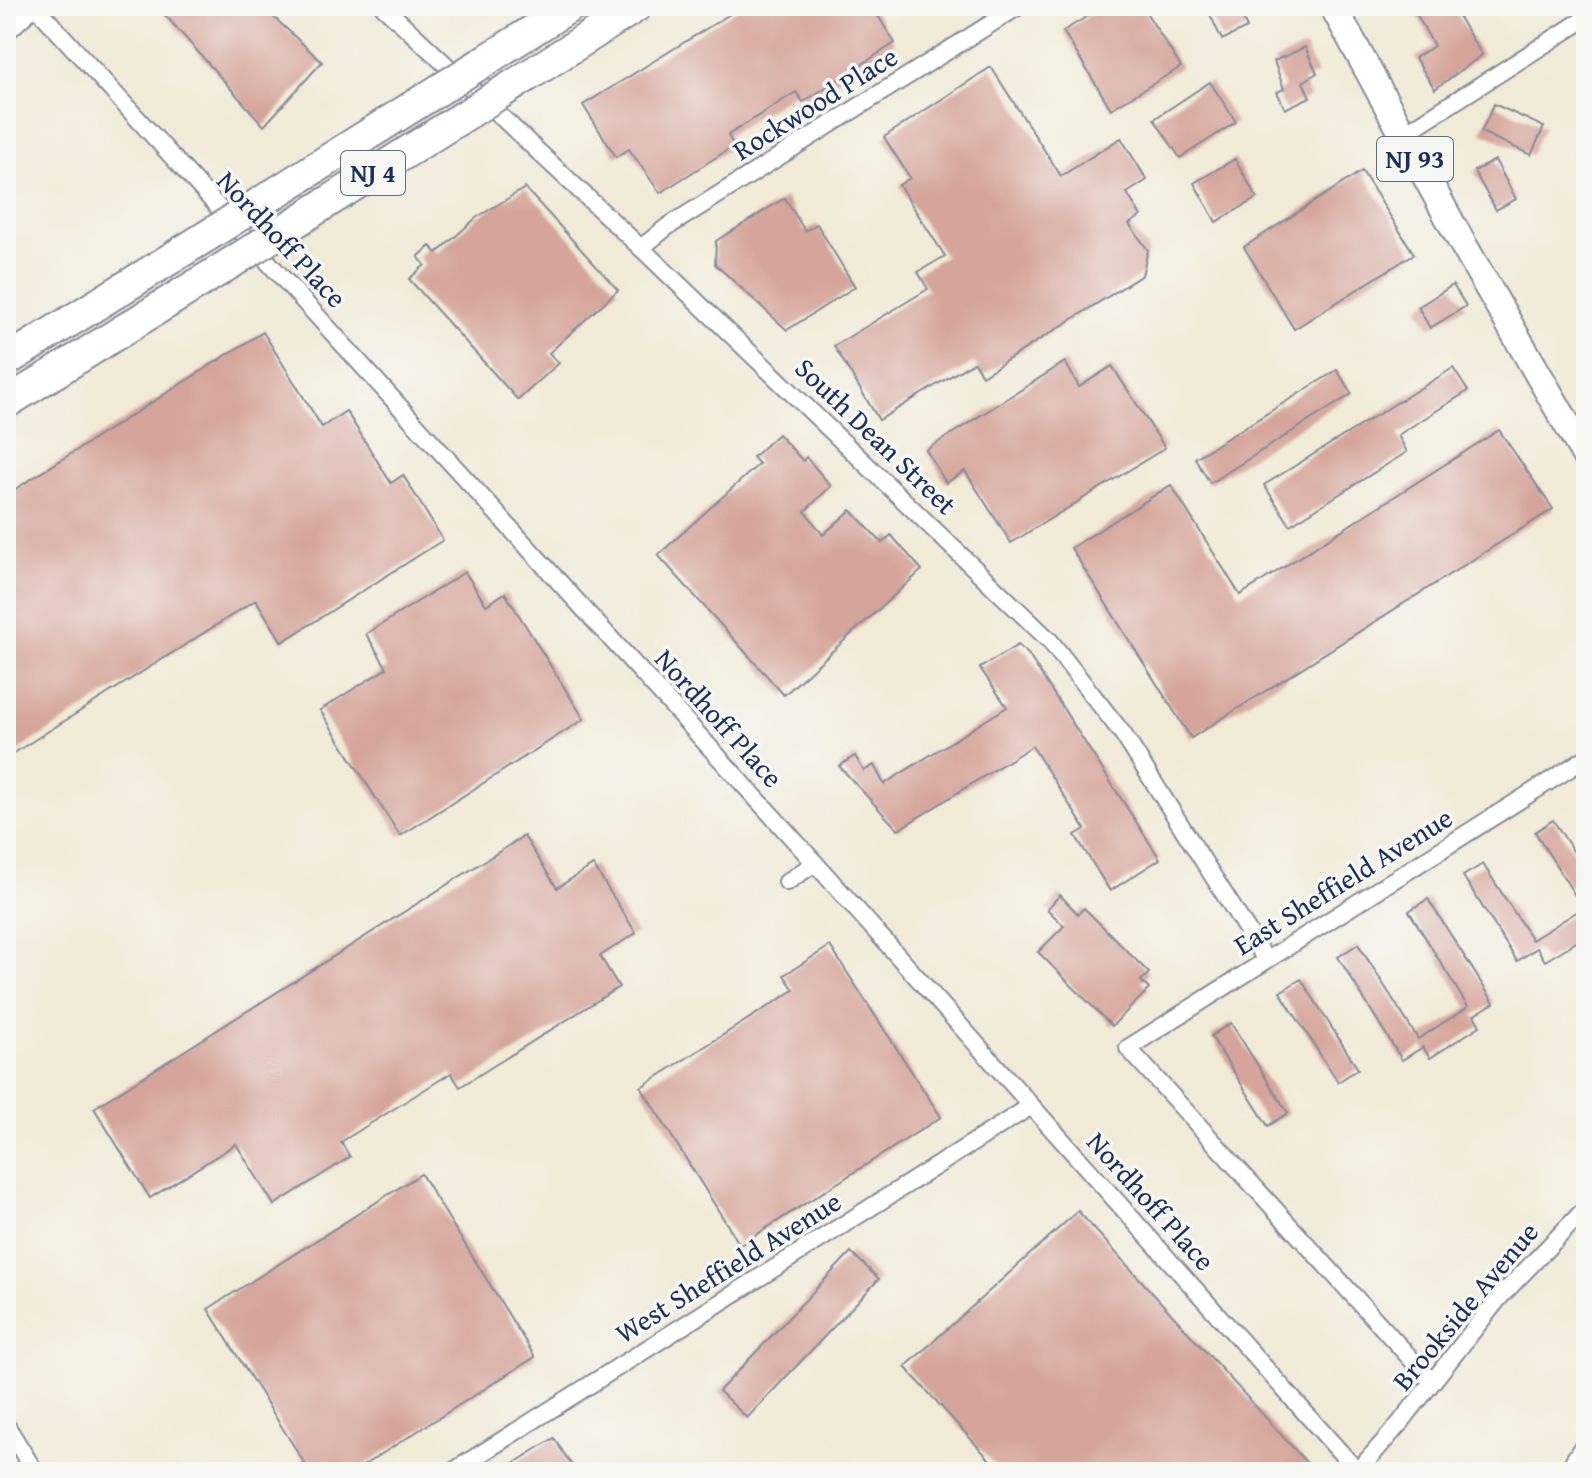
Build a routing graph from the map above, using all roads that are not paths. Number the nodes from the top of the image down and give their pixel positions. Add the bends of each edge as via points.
1 (35, 6) edge
2 (383, 6) edge
3 (571, 6) edge
4 (637, 6) edge
5 (1019, 6) edge
6 (1333, 6) edge
7 (1586, 18) edge
8 (6, 33) edge
9 (1402, 135) junction
10 (641, 248) junction
11 (6, 361) edge
12 (6, 403) edge
13 (1586, 457) edge
14 (1586, 758) edge
15 (815, 863) junction
16 (787, 882) dead end
17 (1266, 960) junction
18 (1031, 1106) junction
19 (1586, 1208) edge
20 (1432, 1382) junction
21 (6, 1425) edge
22 (1586, 1454) edge
23 (35, 1472) edge
24 (452, 1472) edge
25 (1357, 1472) edge
26 (1575, 1472) edge

1 - 8 street, Nordhoff Place
1 - 15 street, Nordhoff Place
2 - 10 street, South Dean Street
3 - 11 highway, NJ 4, bridge
4 - 12 highway, NJ 4, bridge
5 - 10 street, Rockwood Place
6 - 9 main road, NJ 93
7 - 9 street
9 - 13 main road, NJ 93
10 - 17 street, South Dean Street via 1050,641 1123,734
14 - 17 street, East Sheffield Avenue
15 - 16 street
15 - 18 street, Nordhoff Place
17 - 20 street, East Sheffield Avenue via 1128,1048
18 - 24 street, West Sheffield Avenue
18 - 25 street, Nordhoff Place
19 - 20 street, Brookside Avenue via 1498,1299
20 - 25 street, Brookside Avenue
21 - 23 street
22 - 26 highway

